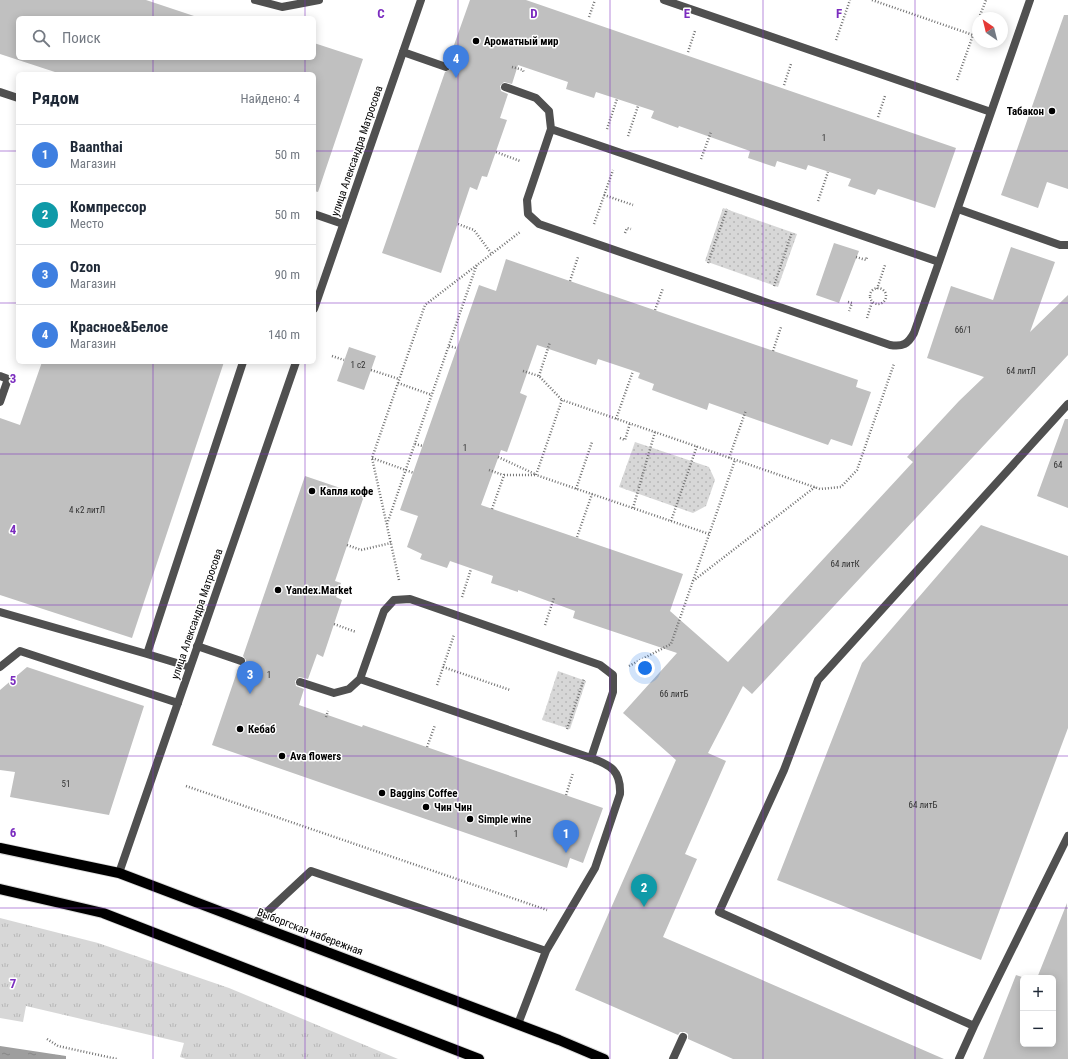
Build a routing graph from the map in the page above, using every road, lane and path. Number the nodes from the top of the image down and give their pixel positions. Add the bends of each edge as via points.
1 (255, 0) edge
2 (320, 0) edge
3 (421, 0) edge
4 (595, 0) edge
5 (664, 0) edge
6 (850, 0) edge
7 (872, 0) edge
8 (986, 0) edge
9 (1030, 0) edge
10 (981, 12) edge
11 (589, 18) dead end
12 (695, 32) dead end
13 (972, 35) edge
14 (972, 38) edge
15 (403, 52) junction
16 (688, 52) dead end
17 (830, 57) junction
18 (791, 65) dead end
19 (446, 67) dead end
20 (784, 85) dead end
21 (505, 87) dead end
22 (0, 92) edge
23 (16, 97) edge
24 (885, 98) dead end
25 (617, 99) dead end
26 (950, 99) junction
27 (638, 106) dead end
28 (991, 112) junction
29 (878, 117) dead end
30 (551, 129) junction
31 (711, 132) dead end
32 (601, 146) junction
33 (496, 152) dead end
34 (620, 153) junction
35 (538, 167) junction
36 (828, 172) dead end
37 (695, 178) junction
38 (604, 195) junction
39 (633, 205) dead end
40 (958, 209) junction
41 (727, 210) dead end
42 (528, 214) junction
43 (316, 215) edge
44 (812, 219) junction
45 (343, 224) junction
46 (458, 224) dead end
47 (792, 232) dead end
48 (586, 241) junction
49 (1068, 245) edge
50 (892, 246) junction
51 (491, 253) junction
52 (708, 262) dead end
53 (939, 262) junction
54 (477, 264) junction
55 (669, 270) junction
56 (570, 281) dead end
57 (774, 285) dead end
58 (877, 289) junction
59 (316, 303) edge
60 (655, 310) dead end
61 (787, 310) junction
62 (550, 342) dead end
63 (449, 346) junction
64 (900, 346) junction
65 (456, 348) dead end
66 (773, 351) dead end
67 (332, 356) dead end
68 (344, 360) dead end
69 (242, 364) edge
70 (295, 364) edge
71 (371, 370) dead end
72 (523, 371) dead end
73 (633, 371) dead end
74 (0, 376) edge
75 (539, 376) junction
76 (399, 379) junction
77 (398, 383) junction
78 (432, 394) junction
79 (562, 400) junction
80 (0, 402) edge
81 (1068, 404) edge
82 (746, 410) dead end
83 (616, 419) junction
84 (630, 423) junction
85 (655, 432) junction
86 (620, 438) dead end
87 (592, 442) dead end
88 (415, 444) junction
89 (423, 446) dead end
90 (697, 446) junction
91 (498, 457) dead end
92 (372, 458) junction
93 (729, 458) junction
94 (735, 460) junction
95 (406, 470) junction
96 (489, 470) dead end
97 (414, 473) dead end
98 (536, 474) junction
99 (504, 475) junction
100 (815, 487) junction
101 (576, 489) junction
102 (592, 494) junction
103 (492, 508) dead end
104 (633, 508) junction
105 (671, 521) junction
106 (387, 525) junction
107 (709, 534) junction
108 (577, 537) dead end
109 (391, 543) junction
110 (347, 545) dead end
111 (471, 569) dead end
112 (693, 581) junction
113 (554, 598) dead end
114 (394, 600) junction
115 (0, 612) edge
116 (458, 616) junction
117 (538, 643) junction
118 (198, 646) junction
119 (147, 654) junction
120 (241, 661) dead end
121 (0, 667) edge
122 (190, 667) junction
123 (443, 668) junction
124 (613, 675) junction
125 (360, 679) junction
126 (583, 680) dead end
127 (300, 682) dead end
128 (510, 690) dead end
129 (178, 703) junction
130 (431, 703) junction
131 (567, 728) dead end
132 (591, 758) junction
133 (186, 786) dead end
134 (1068, 836) edge
135 (0, 848) edge
136 (119, 873) junction
137 (0, 889) edge
138 (565, 916) junction
139 (254, 924) junction
140 (546, 951) junction
141 (518, 1024) junction
142 (974, 1026) junction
143 (683, 1037) dead end
144 (47, 1039) dead end
145 (117, 1059) edge
146 (479, 1059) edge
147 (604, 1059) edge
148 (673, 1059) edge
149 (959, 1059) edge

1 - 2 street via 282,7
3 - 15 street, улица Александра Матросова
4 - 11 path
5 - 17 street
6 - 17 path
7 - 13 path
8 - 10 path
9 - 28 street
12 - 16 path
14 - 26 path
15 - 19 street
15 - 45 street, улица Александра Матросова
17 - 26 street
18 - 20 path
21 - 30 street via 536,98 549,111
22 - 23 street
24 - 29 path
25 - 32 path
26 - 28 street
27 - 34 path
28 - 40 street
30 - 32 street
30 - 35 street
31 - 37 path
32 - 34 street
33 - 35 path
34 - 37 street
34 - 38 path
35 - 42 street via 526,200
36 - 44 path
37 - 44 street
38 - 39 path
38 - 48 path
40 - 49 street via 1060,245
40 - 53 street
41 - 52 path
42 - 48 street via 538,224
42 - 51 path via 522,230
43 - 45 street
44 - 50 street
45 - 59 street, улица Александра Матросова
46 - 51 path via 474,230
47 - 57 path
48 - 55 street
48 - 56 path
50 - 53 street
50 - 58 path
51 - 54 path
53 - 64 street via 914,334 909,342
54 - 63 path
54 - 76 path via 425,304
55 - 60 path
55 - 61 street
58 - 58 path via 881,289 886,295 880,304 876,304 870,298 870,294
61 - 64 street via 890,345
61 - 66 path
62 - 75 path
63 - 65 path
63 - 78 path
64 - 100 path via 857,470 841,487
67 - 68 path
69 - 119 street
70 - 118 street, улица Александра Матросова
71 - 76 path
72 - 75 path
73 - 83 path
74 - 80 street via 8,379
75 - 79 path
76 - 77 path
77 - 78 path
77 - 92 path
78 - 88 path
79 - 83 path
79 - 98 path
81 - 142 street via 818,680 784,770 719,912
82 - 93 path
83 - 84 path
84 - 85 path
84 - 86 path via 625,440
85 - 90 path
85 - 104 path
87 - 101 path
88 - 89 path
88 - 95 path
90 - 93 path
90 - 105 path
91 - 98 path
92 - 95 path
92 - 106 path
93 - 94 path
94 - 100 path
94 - 107 path
95 - 97 path
95 - 106 path
96 - 99 path
98 - 99 path
98 - 101 path
99 - 103 path
100 - 112 path
101 - 102 path
102 - 104 path
102 - 108 path
104 - 105 path
105 - 107 path
106 - 109 path
107 - 112 path
109 - 110 path via 360,550
109 - 114 path via 400,583
111 - 116 path
112 - 124 path via 671,644
113 - 117 path
114 - 116 street via 410,599
114 - 125 street via 384,611
115 - 119 street
116 - 117 street
116 - 123 path
117 - 124 street via 600,665
118 - 120 street
118 - 122 street, улица Александра Матросова
119 - 122 street
121 - 129 street via 20,651
122 - 129 street, улица Александра Матросова
123 - 128 path
123 - 130 path
124 - 132 street via 613,692
125 - 127 street via 349,689 334,693
125 - 130 street
126 - 131 path
129 - 136 street, улица Александра Матросова
130 - 132 street
132 - 138 street via 606,763 615,772 621,782 620,794 595,868
133 - 138 path
134 - 142 street
135 - 136 main road, Выборгская набережная
136 - 139 main road, Выборгская набережная
137 - 146 main road via 103,913
138 - 140 street
139 - 140 street via 311,871
139 - 141 main road, Выборгская набережная
140 - 141 street
141 - 147 main road, Выборгская набережная
142 - 149 street
143 - 148 street
144 - 145 path via 58,1046

